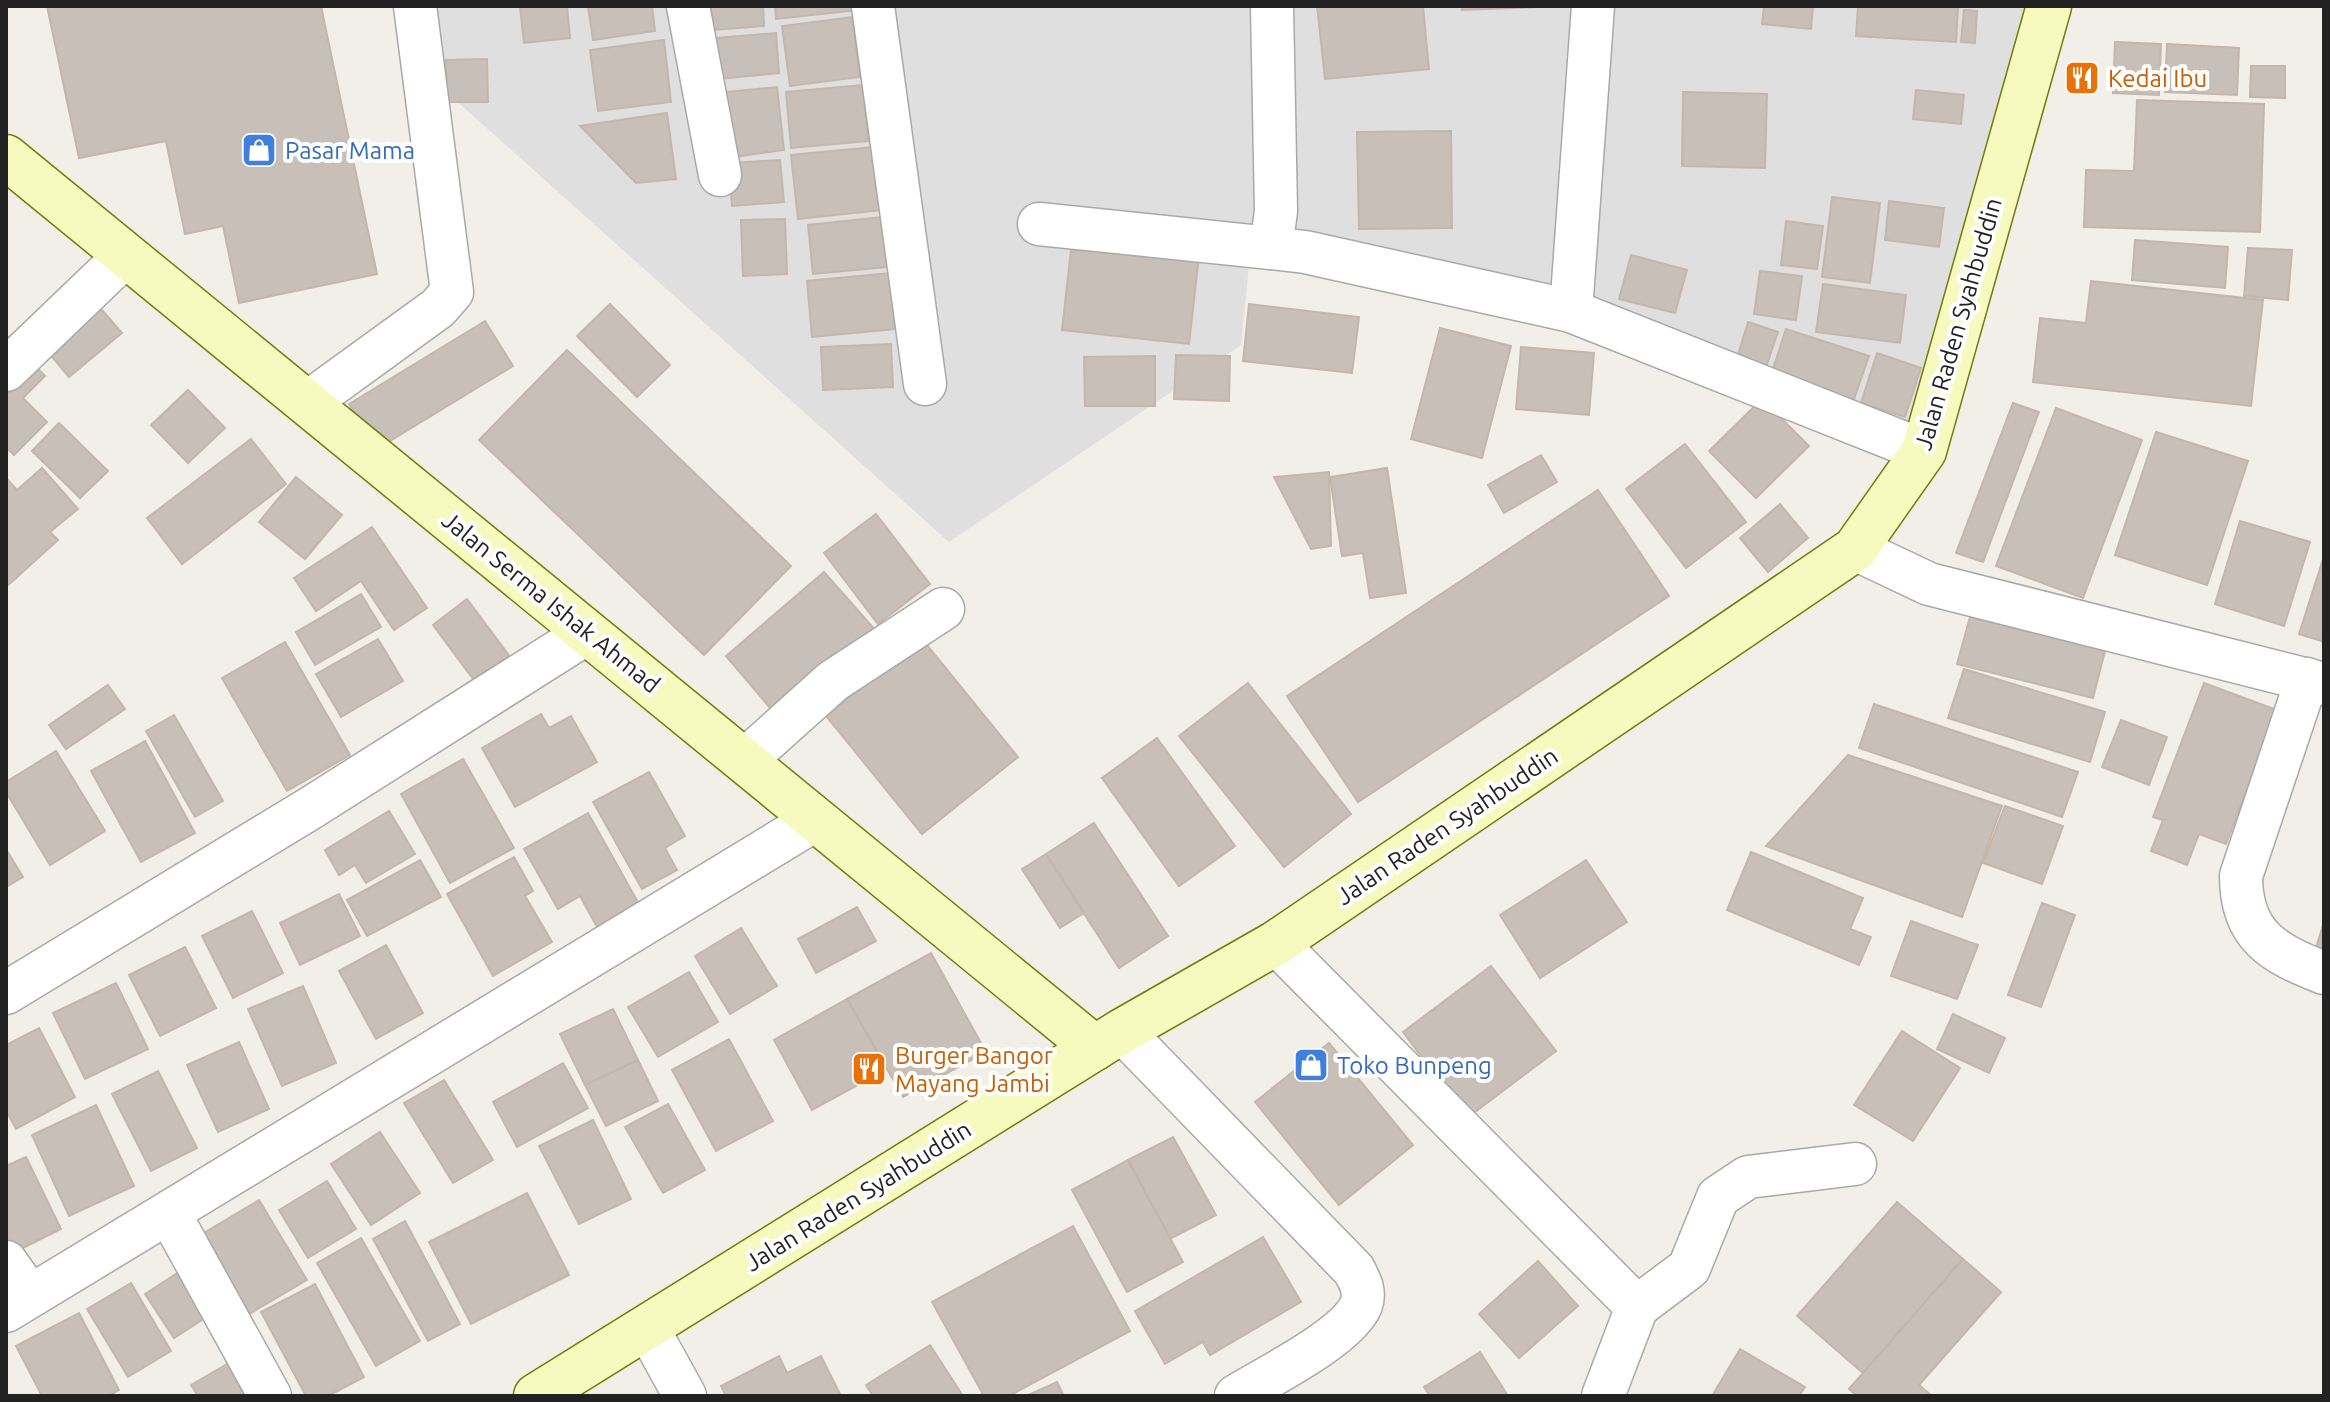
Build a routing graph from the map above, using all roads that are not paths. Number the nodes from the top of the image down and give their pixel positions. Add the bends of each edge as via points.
1 (415, 6) edge
2 (688, 6) edge
3 (873, 6) edge
4 (1272, 6) edge
5 (1593, 6) edge
6 (2049, 6) edge
7 (6, 157) edge
8 (720, 175) dead end
9 (1039, 224) dead end
10 (1271, 248) junction
11 (126, 255) junction
12 (1571, 311) junction
13 (6, 370) edge
14 (925, 384) dead end
15 (307, 403) junction
16 (1924, 451) junction
17 (1855, 549) junction
18 (943, 609) dead end
19 (587, 633) junction
20 (2316, 682) edge
21 (745, 760) junction
22 (815, 820) junction
23 (1276, 943) junction
24 (2324, 973) edge
25 (6, 993) edge
26 (1108, 1040) junction
27 (1855, 1164) dead end
28 (169, 1213) junction
29 (6, 1262) edge
30 (18, 1303) edge
31 (1637, 1307) junction
32 (647, 1327) junction
33 (270, 1396) edge
34 (536, 1396) edge
35 (685, 1396) edge
36 (1236, 1396) edge
37 (1603, 1396) edge

1 - 15 street via 452,292 438,308
2 - 8 street
3 - 14 street
4 - 10 street via 1276,211
5 - 12 street
6 - 16 main road, Jalan Raden Syahbuddin
7 - 11 main road, Jalan Serma Ishak Ahmad
9 - 10 street
10 - 12 street
11 - 13 street
11 - 15 main road, Jalan Serma Ishak Ahmad
12 - 16 street
15 - 19 main road, Jalan Serma Ishak Ahmad
16 - 17 main road, Jalan Raden Syahbuddin
17 - 20 street via 1929,584
17 - 23 main road, Jalan Raden Syahbuddin
18 - 21 street via 833,681
19 - 21 main road, Jalan Serma Ishak Ahmad
19 - 25 street
20 - 24 street via 2241,876 2241,896 2254,932 2269,947
21 - 22 main road, Jalan Serma Ishak Ahmad
22 - 26 main road, Jalan Serma Ishak Ahmad
22 - 28 street
23 - 26 main road, Jalan Raden Syahbuddin
23 - 31 street
26 - 32 main road, Jalan Raden Syahbuddin
26 - 36 street via 1354,1270 1362,1286 1362,1303 1351,1323
27 - 31 street via 1748,1177 1718,1197 1689,1268
28 - 30 street
28 - 33 street
29 - 30 street
31 - 37 street
32 - 34 main road, Jalan Raden Syahbuddin
32 - 35 street

